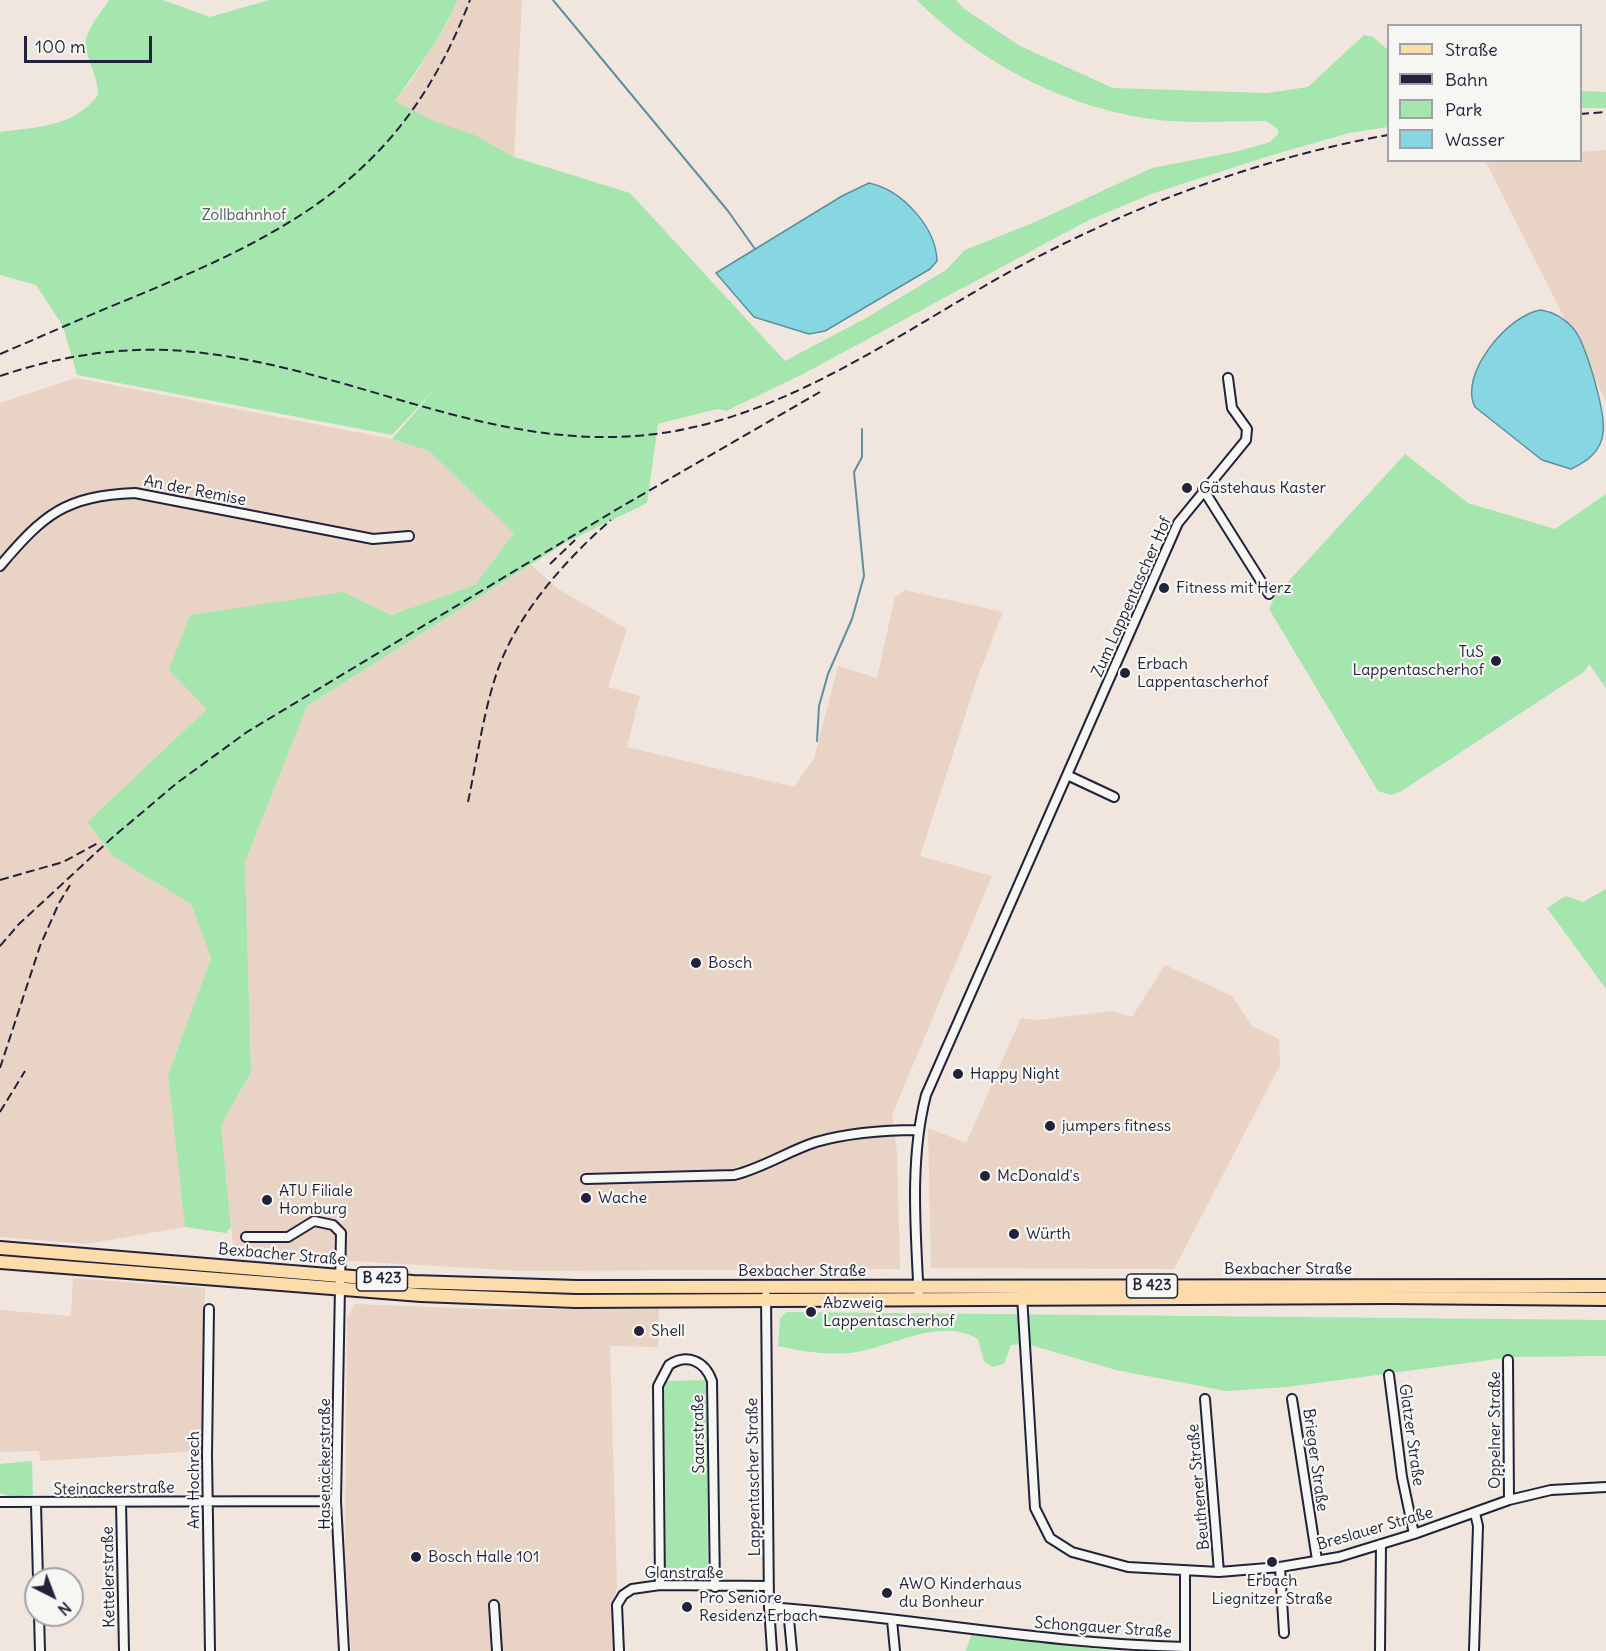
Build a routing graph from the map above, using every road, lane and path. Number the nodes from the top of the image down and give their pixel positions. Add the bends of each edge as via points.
1 (1228, 378) dead end
2 (1203, 489) junction
3 (409, 536) dead end
4 (0, 566) edge
5 (1269, 594) dead end
6 (1067, 775) junction
7 (1114, 797) dead end
8 (918, 1131) junction
9 (586, 1179) dead end
10 (246, 1238) dead end
11 (0, 1248) edge
12 (0, 1262) edge
13 (341, 1276) junction
14 (1606, 1286) edge
15 (918, 1287) junction
16 (766, 1288) junction
17 (340, 1290) junction
18 (1022, 1293) junction
19 (1606, 1299) edge
20 (919, 1301) junction
21 (766, 1302) junction
22 (209, 1309) dead end
23 (1508, 1360) dead end
24 (1389, 1375) dead end
25 (1292, 1399) dead end
26 (1205, 1400) dead end
27 (1606, 1487) edge
28 (207, 1500) junction
29 (1509, 1500) junction
30 (336, 1501) junction
31 (0, 1502) edge
32 (121, 1502) junction
33 (36, 1504) junction
34 (1475, 1513) junction
35 (1414, 1534) junction
36 (1381, 1545) junction
37 (1317, 1560) junction
38 (38, 1567) edge
39 (1280, 1567) junction
40 (1185, 1572) junction
41 (1219, 1572) junction
42 (660, 1585) junction
43 (769, 1586) junction
44 (714, 1587) junction
45 (494, 1605) dead end
46 (769, 1607) junction
47 (788, 1609) junction
48 (892, 1620) junction
49 (39, 1627) edge
50 (1284, 1633) dead end
51 (1185, 1649) edge
52 (40, 1651) edge
53 (124, 1651) edge
54 (210, 1651) edge
55 (344, 1651) edge
56 (497, 1651) edge
57 (620, 1651) edge
58 (772, 1651) edge
59 (792, 1651) edge
60 (896, 1651) edge
61 (1380, 1651) edge
62 (1474, 1651) edge

1 - 2 street, Zum Lappentascher Hof via 1232,408 1248,434
2 - 5 street
2 - 6 street, Zum Lappentascher Hof via 1178,523
3 - 4 street, An der Remise via 373,539 135,493 102,494 68,504 51,515 34,527
6 - 7 street
6 - 8 street, Zum Lappentascher Hof via 935,1071
8 - 9 street via 814,1143 754,1171 734,1175
8 - 15 street, Zum Lappentascher Hof
10 - 13 street, Hasenäckerstraße via 288,1237 314,1221 333,1225 341,1233
11 - 13 main road, Bexbacher Straße / B 423
12 - 17 main road, Bexbacher Straße / B 423
13 - 16 main road, Bexbacher Straße / B 423 via 577,1287
13 - 17 street, Hasenäckerstraße
14 - 18 main road, Bexbacher Straße / B 423
15 - 16 main road, Bexbacher Straße / B 423
15 - 18 main road, Bexbacher Straße / B 423
15 - 20 street, Zum Lappentascher Hof
16 - 21 street, Lappentascher Straße
17 - 21 main road, Bexbacher Straße / B 423 via 575,1301
17 - 30 street, Hasenäckerstraße
18 - 19 main road, Bexbacher Straße
18 - 20 main road, Bexbacher Straße / B 423
18 - 40 street, Breslauer Straße via 1035,1508 1041,1524 1050,1538 1072,1552 1128,1568
20 - 21 main road, Bexbacher Straße / B 423
21 - 43 street, Lappentascher Straße
22 - 28 street, Am Hochrech
23 - 29 street, Oppelner Straße
24 - 35 street, Glatzer Straße via 1402,1478
25 - 37 street, Brieger Straße
26 - 41 street, Beuthener Straße
27 - 29 street, Breslauer Straße via 1560,1489
28 - 30 street, Steinackerstraße
28 - 32 street, Steinackerstraße
28 - 54 street, Am Hochrech
29 - 34 street, Breslauer Straße
30 - 55 street, Hasenäckerstraße
31 - 33 street, Steinackerstraße
32 - 33 street, Steinackerstraße
32 - 53 street, Kettelerstraße
33 - 38 street
34 - 35 street, Breslauer Straße
34 - 62 street via 1478,1526
35 - 36 street, Breslauer Straße
36 - 37 street, Breslauer Straße
36 - 61 street
37 - 39 street, Breslauer Straße
39 - 41 street, Breslauer Straße
39 - 50 street
40 - 41 street, Breslauer Straße
40 - 51 street
42 - 44 street, Glanstraße
42 - 44 street, Saarstraße via 658,1386 669,1365 690,1359 703,1364 712,1381
42 - 57 street, Glanstraße via 641,1586 622,1595 617,1605
43 - 44 street, Glanstraße
43 - 46 street, Lappentascher Straße
45 - 56 street
46 - 47 street, Schongauer Straße
46 - 58 street, Lappentascher Straße
47 - 48 street, Schongauer Straße
47 - 59 street
48 - 51 street, Schongauer Straße via 1086,1643
48 - 60 street
49 - 52 street

